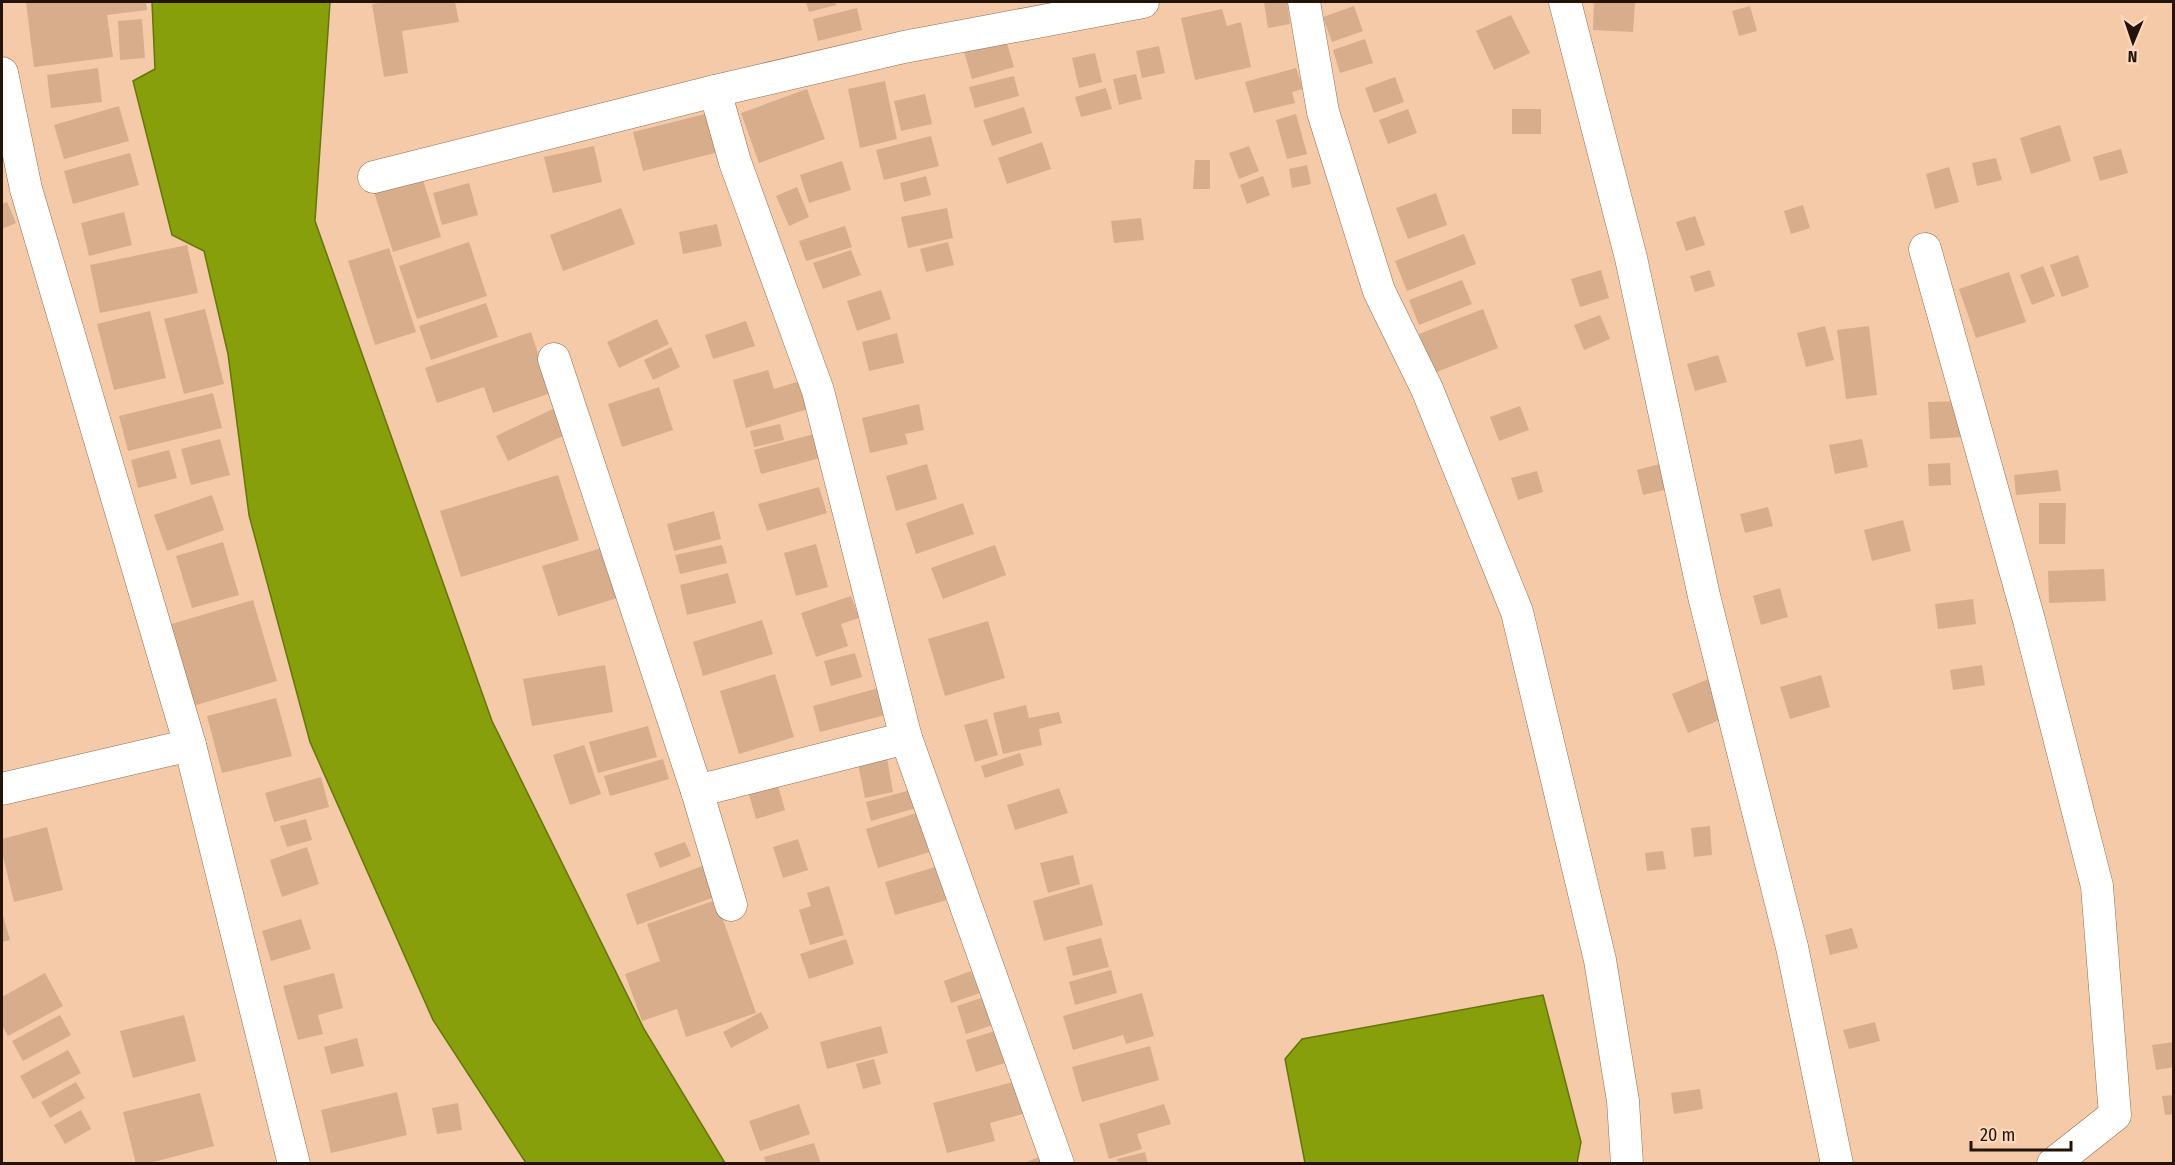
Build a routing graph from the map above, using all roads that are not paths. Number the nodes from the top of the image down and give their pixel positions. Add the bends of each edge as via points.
1 (1143, 2) edge
2 (1304, 2) edge
3 (1564, 2) edge
4 (2, 73) edge
5 (715, 91) junction
6 (374, 177) dead end
7 (1925, 249) dead end
8 (554, 359) dead end
9 (906, 738) junction
10 (190, 746) junction
11 (2, 789) edge
12 (697, 791) junction
13 (731, 905) dead end
14 (294, 1164) edge
15 (1058, 1164) edge
16 (1627, 1164) edge
17 (1836, 1164) edge
18 (2053, 1164) edge

1 - 5 street via 904,47
2 - 16 street via 1323,112 1379,291 1427,389 1517,612 1600,960 1623,1101
3 - 17 street via 1631,258 1704,596 1792,947
4 - 10 street via 26,189
5 - 6 street
5 - 9 street via 735,162 818,392
7 - 18 street via 2029,620 2097,886 2115,1116
8 - 12 street
9 - 12 street
9 - 15 street
10 - 11 street
10 - 14 street
12 - 13 street

